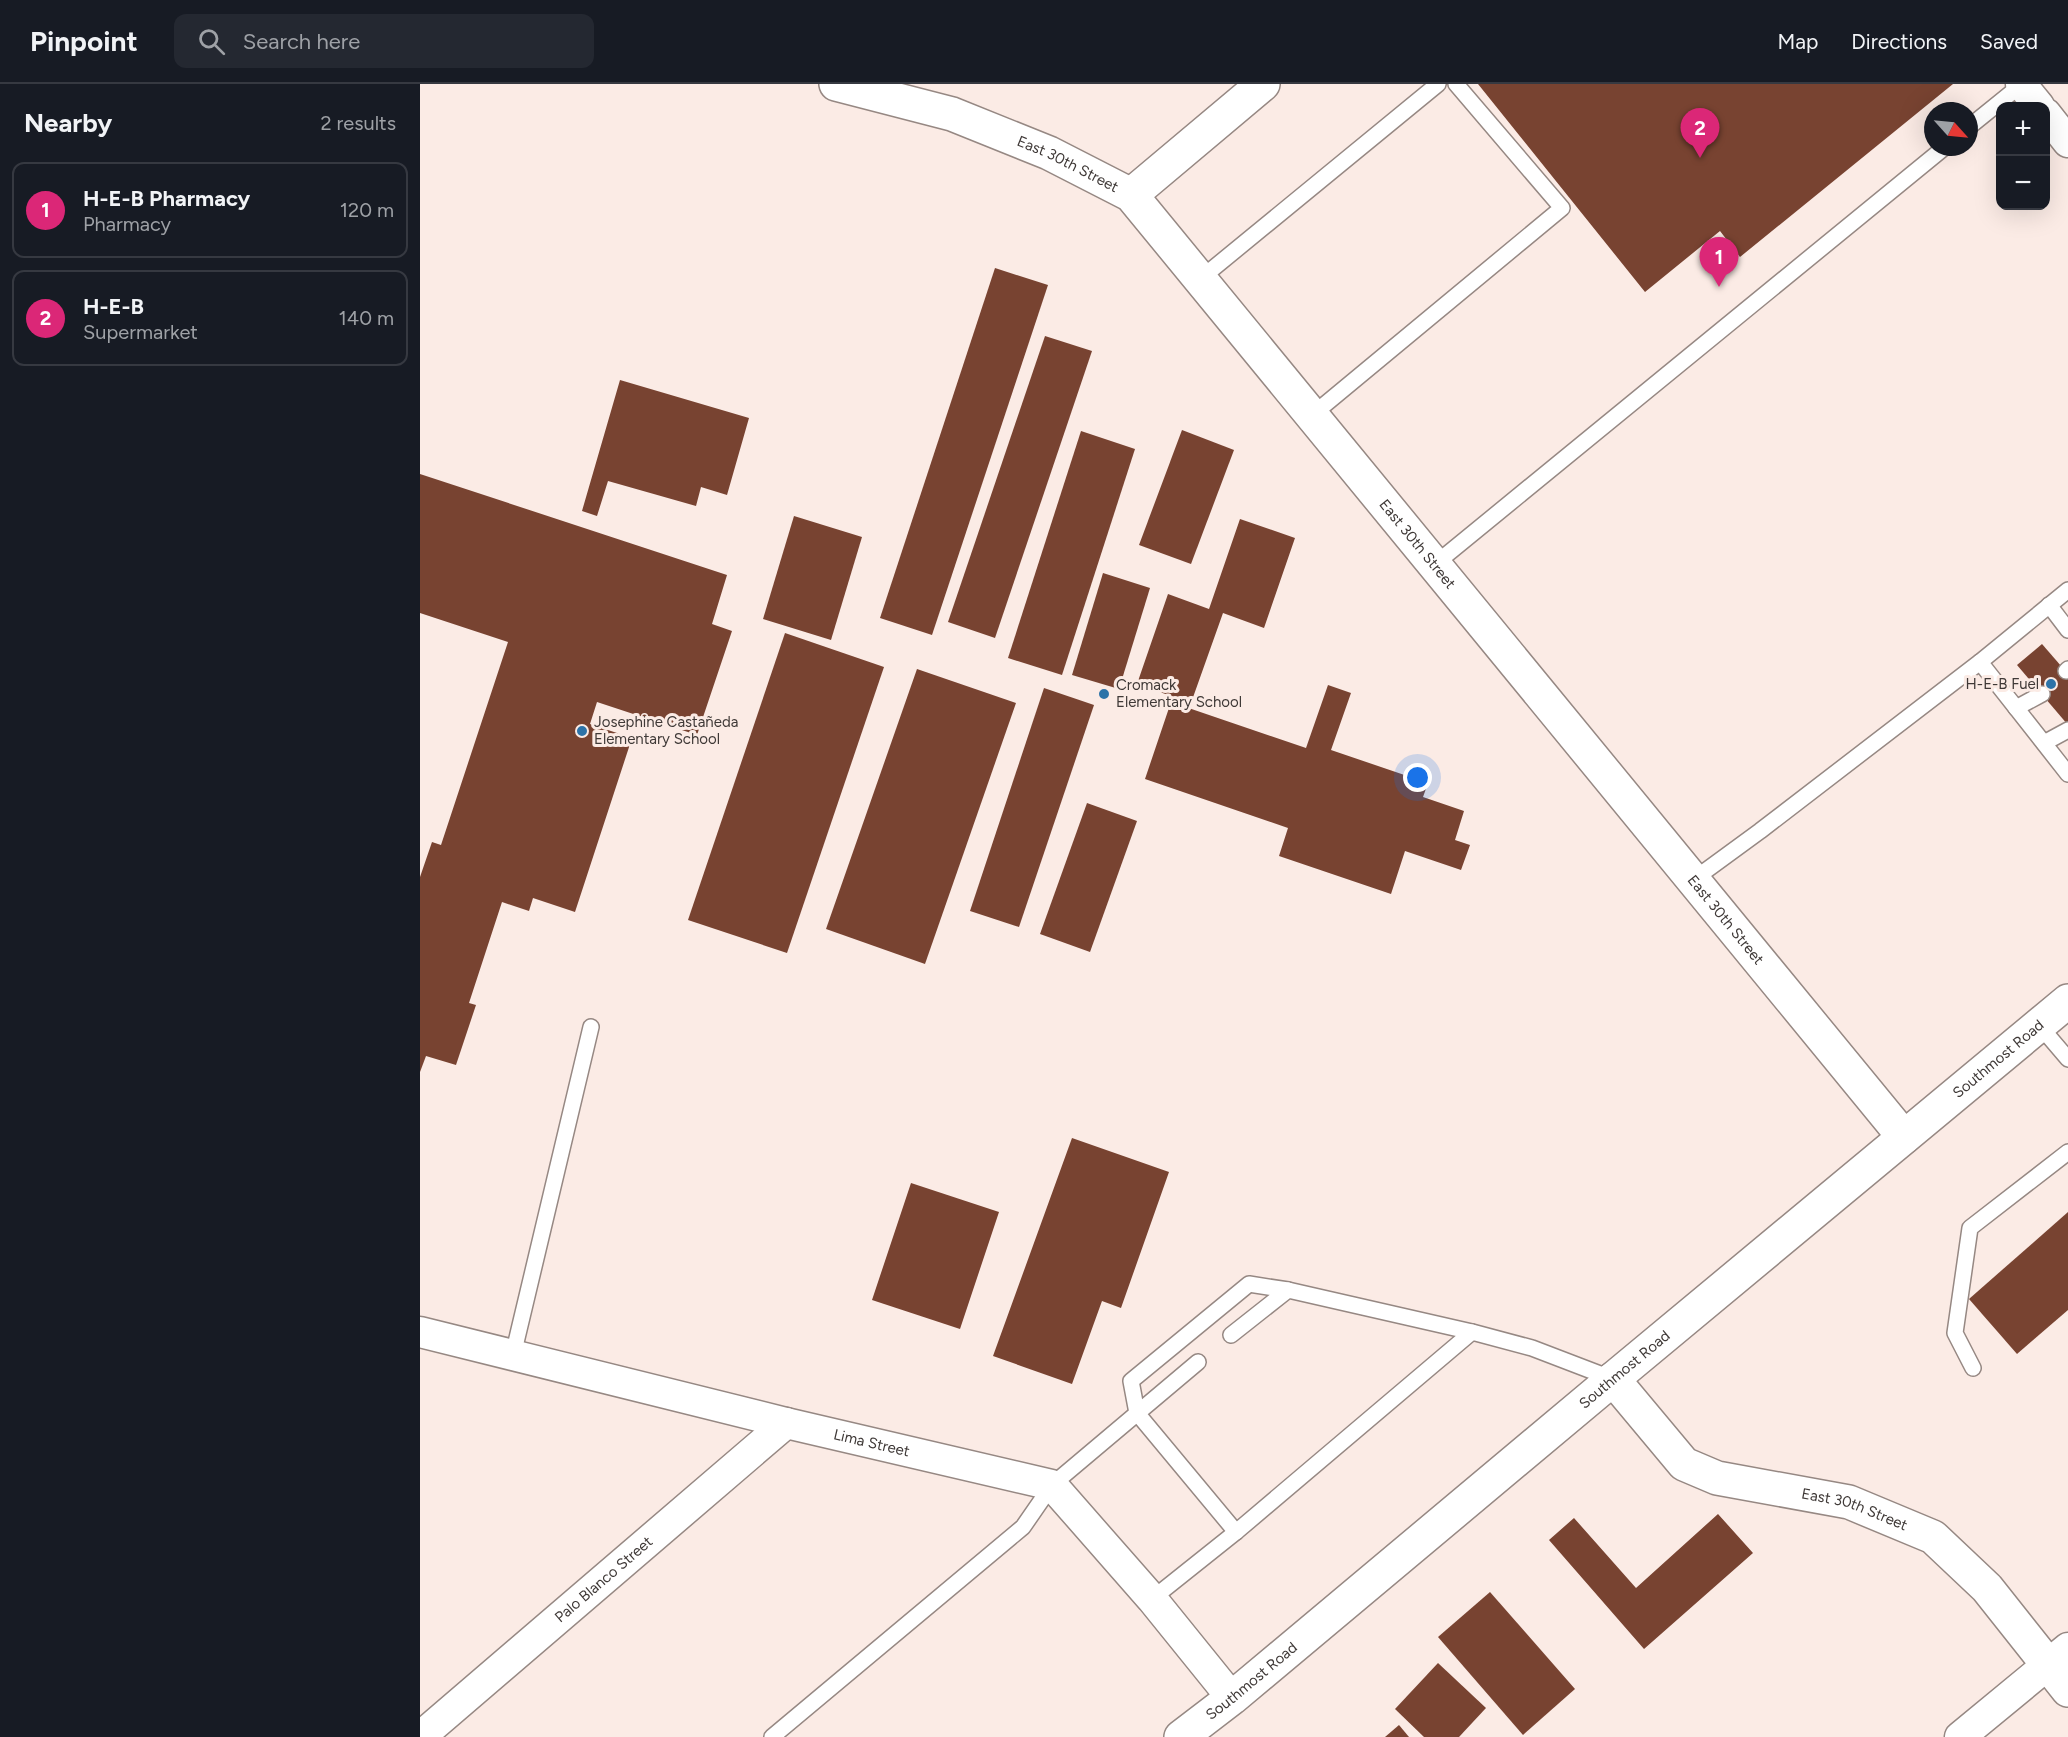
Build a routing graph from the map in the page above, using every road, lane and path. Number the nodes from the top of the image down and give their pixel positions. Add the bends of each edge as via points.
1 (836, 84) edge
2 (1263, 84) edge
3 (1438, 84) edge
4 (1456, 84) edge
5 (2021, 84) edge
6 (2036, 102) edge
7 (2050, 119) edge
8 (1978, 120) edge
9 (2068, 142) edge
10 (1934, 156) edge
11 (1131, 195) junction
12 (1199, 280) junction
13 (1311, 416) junction
14 (1434, 565) junction
15 (2068, 590) edge
16 (2049, 605) junction
17 (2068, 630) edge
18 (1980, 662) junction
19 (2042, 694) dead end
20 (2016, 708) junction
21 (2068, 730) edge
22 (2044, 743) junction
23 (2068, 774) edge
24 (1693, 880) junction
25 (2068, 1001) edge
26 (2039, 1025) junction
27 (591, 1027) dead end
28 (2068, 1059) edge
29 (1904, 1137) junction
30 (2068, 1152) edge
31 (1288, 1290) junction
32 (420, 1332) edge
33 (1472, 1332) junction
34 (1231, 1335) dead end
35 (513, 1355) junction
36 (1198, 1362) dead end
37 (1972, 1368) dead end
38 (1613, 1378) junction
39 (1137, 1413) junction
40 (786, 1424) junction
41 (1052, 1485) junction
42 (1236, 1532) junction
43 (1152, 1599) junction
44 (2058, 1657) edge
45 (2068, 1690) edge
46 (1232, 1698) junction
47 (420, 1737) edge
48 (772, 1737) edge
49 (1181, 1737) edge
50 (1960, 1737) edge

1 - 11 street, East 30th Street via 952,114 1048,153
2 - 11 street
3 - 12 lane
4 - 13 lane via 1563,208
5 - 6 street
5 - 8 lane
7 - 9 street
10 - 14 lane
11 - 12 street, East 30th Street
12 - 13 street, East 30th Street
13 - 14 street, East 30th Street
14 - 24 street, East 30th Street
15 - 16 lane
16 - 17 lane
16 - 18 lane
18 - 20 lane
18 - 24 lane
19 - 20 lane
20 - 22 lane
21 - 22 lane
22 - 23 lane
24 - 29 street, East 30th Street
25 - 26 street, Southmost Road
26 - 28 lane
26 - 29 street, Southmost Road
27 - 35 lane
29 - 38 street, Southmost Road
30 - 37 lane via 1970,1228 1955,1334
31 - 33 lane
31 - 34 lane
31 - 39 lane via 1250,1284 1131,1381
32 - 35 street, Lima Street
33 - 38 lane via 1532,1348
33 - 42 lane
35 - 40 street, Lima Street
36 - 39 lane
38 - 44 street, East 30th Street via 1684,1464 1717,1478 1849,1502 1933,1537
38 - 46 street, Southmost Road
39 - 41 lane
39 - 42 lane
40 - 41 street, Lima Street
40 - 47 street, Palo Blanco Street
41 - 43 street
41 - 48 lane via 1023,1527
42 - 43 lane
43 - 46 street
44 - 45 street, East 30th Street
44 - 50 street
46 - 49 street, Southmost Road

